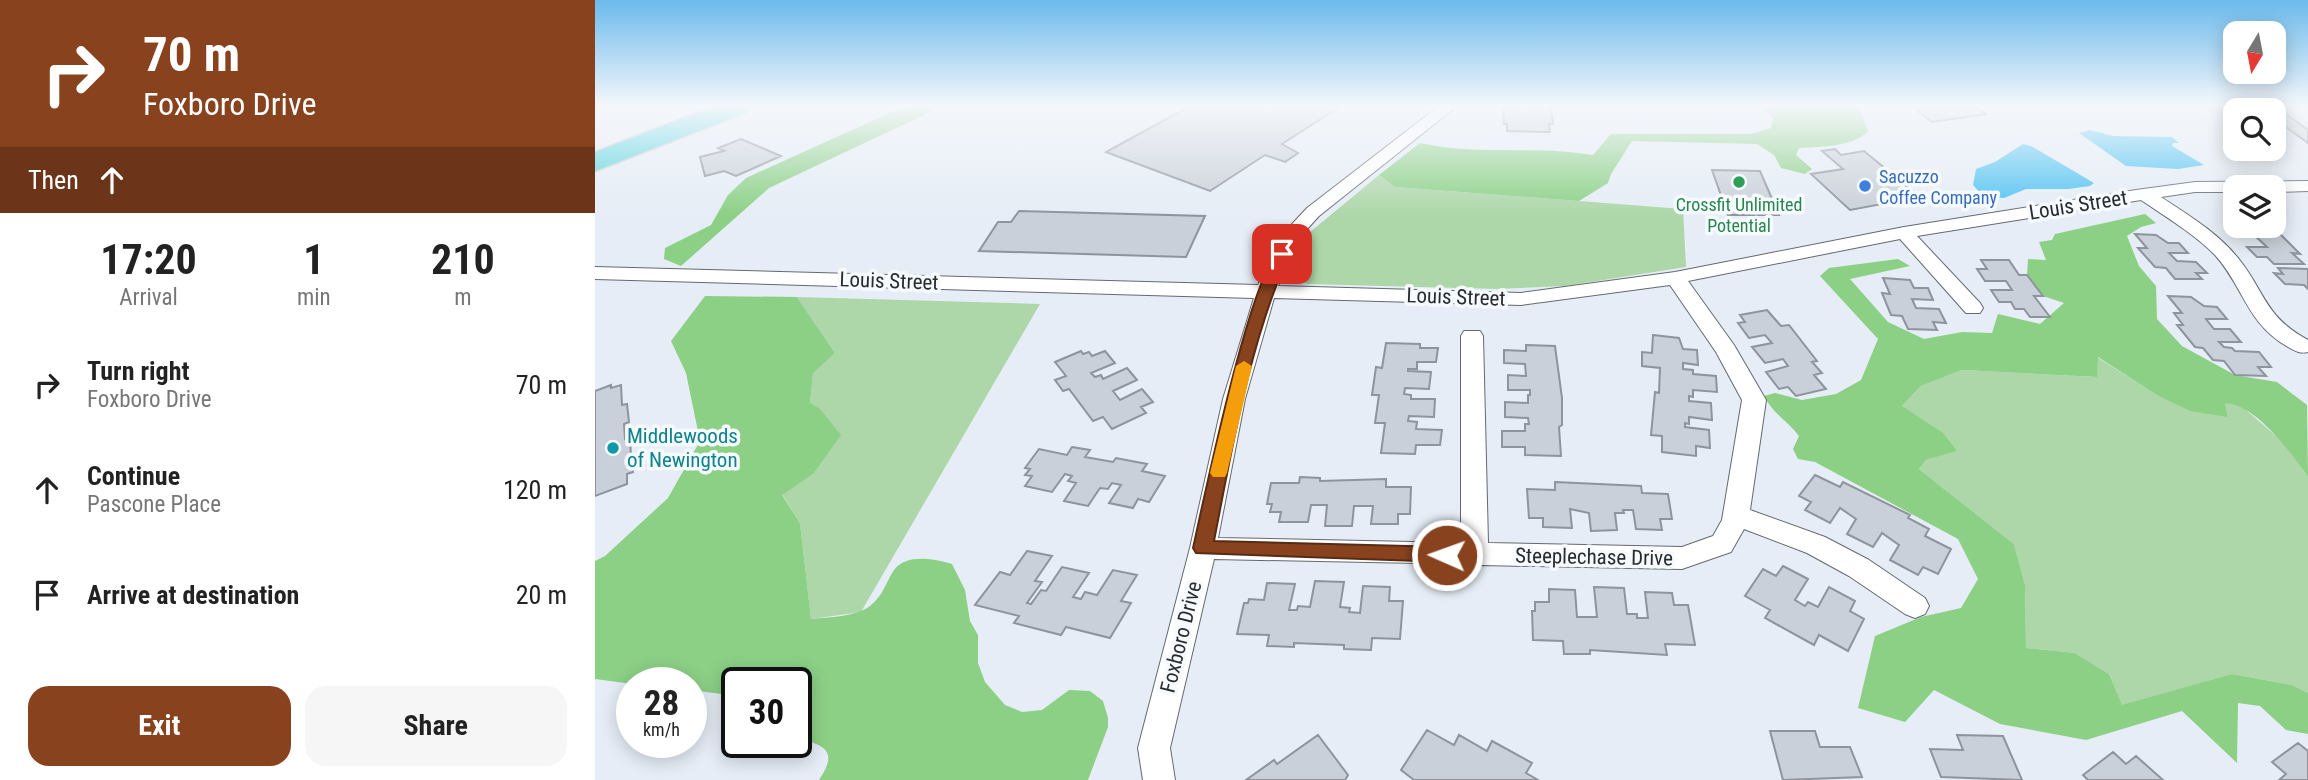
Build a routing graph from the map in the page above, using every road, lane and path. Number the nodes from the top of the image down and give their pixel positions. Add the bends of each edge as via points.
1 (645, 142) edge
2 (1402, 142) edge
3 (595, 162) edge
4 (2308, 186) edge
5 (2145, 194) junction
6 (1904, 233) junction
7 (595, 273) edge
8 (1675, 278) junction
9 (1266, 291) junction
10 (1973, 308) dead end
11 (1472, 336) dead end
12 (2307, 351) edge
13 (1735, 516) junction
14 (1203, 548) junction
15 (1475, 555) junction
16 (1915, 606) dead end
17 (1159, 780) edge

1 - 3 highway
2 - 9 street, Foxboro Drive via 1313,212 1290,236
4 - 5 street, Louis Street via 2195,187
5 - 6 street, Louis Street
5 - 12 street via 2219,249 2274,328
6 - 8 street, Louis Street
6 - 10 street
7 - 9 street, Louis Street
8 - 9 street, Louis Street via 1521,299
8 - 13 street, Steeplechase Drive via 1726,350 1754,400
9 - 14 street, Foxboro Drive via 1234,398
11 - 15 street
13 - 15 street, Steeplechase Drive via 1723,544 1682,558
13 - 16 street via 1816,545
14 - 15 street, Steeplechase Drive
14 - 17 street, Foxboro Drive via 1154,748

